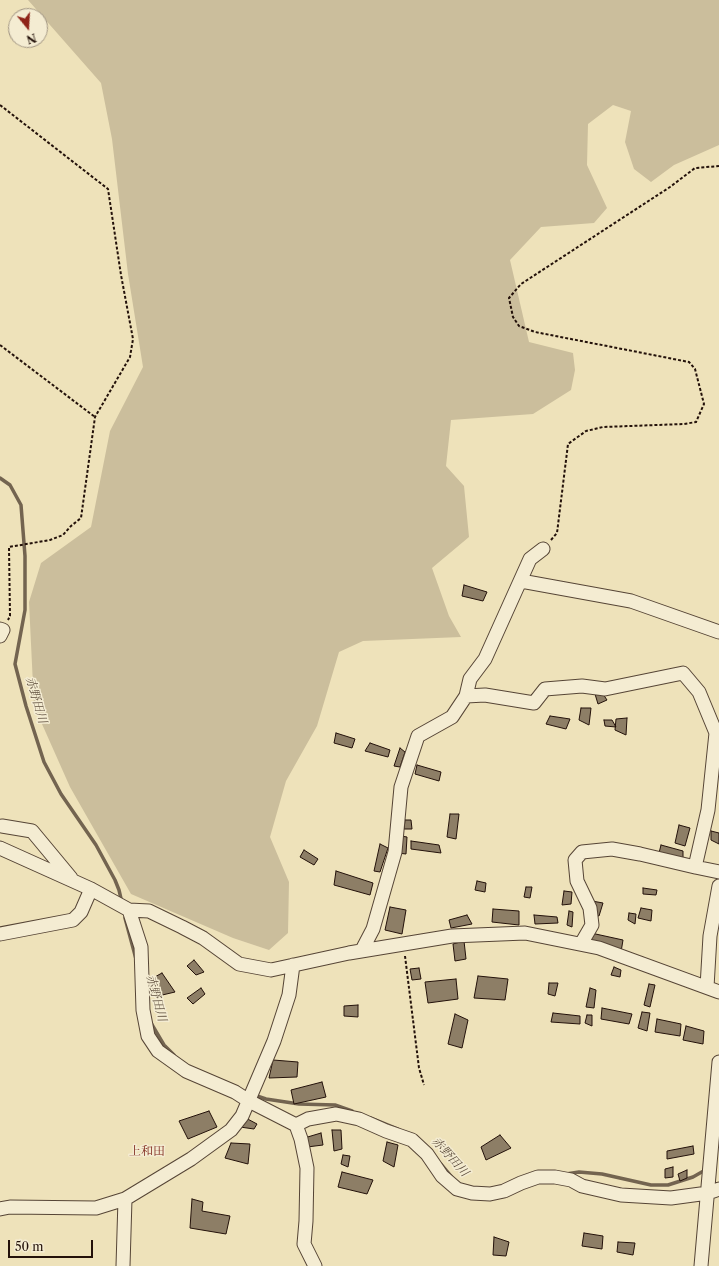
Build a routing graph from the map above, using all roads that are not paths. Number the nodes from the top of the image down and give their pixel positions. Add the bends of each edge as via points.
1 (542, 549) road end
2 (521, 581) junction
3 (719, 632) edge
4 (466, 696) junction
5 (1, 824) edge
6 (0, 848) edge
7 (695, 867) junction
8 (719, 872) edge
9 (73, 881) junction
10 (719, 886) edge
11 (91, 889) junction
12 (129, 910) junction
13 (0, 934) edge
14 (581, 944) junction
15 (362, 950) junction
16 (293, 965) junction
17 (713, 989) edge
18 (719, 1062) edge
19 (249, 1101) junction
20 (296, 1125) junction
21 (712, 1190) edge
22 (125, 1199) junction
23 (0, 1209) edge
24 (123, 1266) edge
25 (315, 1266) edge
26 (701, 1266) edge

1 - 2 street via 530,559
2 - 3 street via 631,601
2 - 4 street via 485,660 470,679
4 - 7 street via 485,695 534,703 545,689 582,686 605,688 683,673 699,692 716,733 708,810
4 - 15 street via 452,717 418,736 401,787 395,852 373,929
5 - 9 street via 32,831
6 - 9 street
7 - 8 street
7 - 14 street via 612,849 582,852 575,860 577,881 590,908 592,925
9 - 11 street
10 - 17 street via 710,936
11 - 12 street
11 - 13 street via 81,912 73,920
12 - 16 street via 149,911 182,927 203,938 239,964 271,970
12 - 19 street via 141,946 143,1010 148,1036 158,1051 186,1071 235,1092
14 - 15 street via 525,933 452,936
14 - 17 street via 599,948
15 - 16 street
16 - 19 street via 290,996
18 - 21 street via 710,1165
19 - 20 street
19 - 22 street via 231,1130
20 - 21 street via 308,1119 336,1114 359,1119 412,1140 427,1154 442,1176 457,1189 472,1193 490,1194 538,1178 555,1177 621,1195 671,1198
20 - 25 street via 307,1168 304,1244
21 - 26 street
22 - 23 street via 96,1208
22 - 24 street

